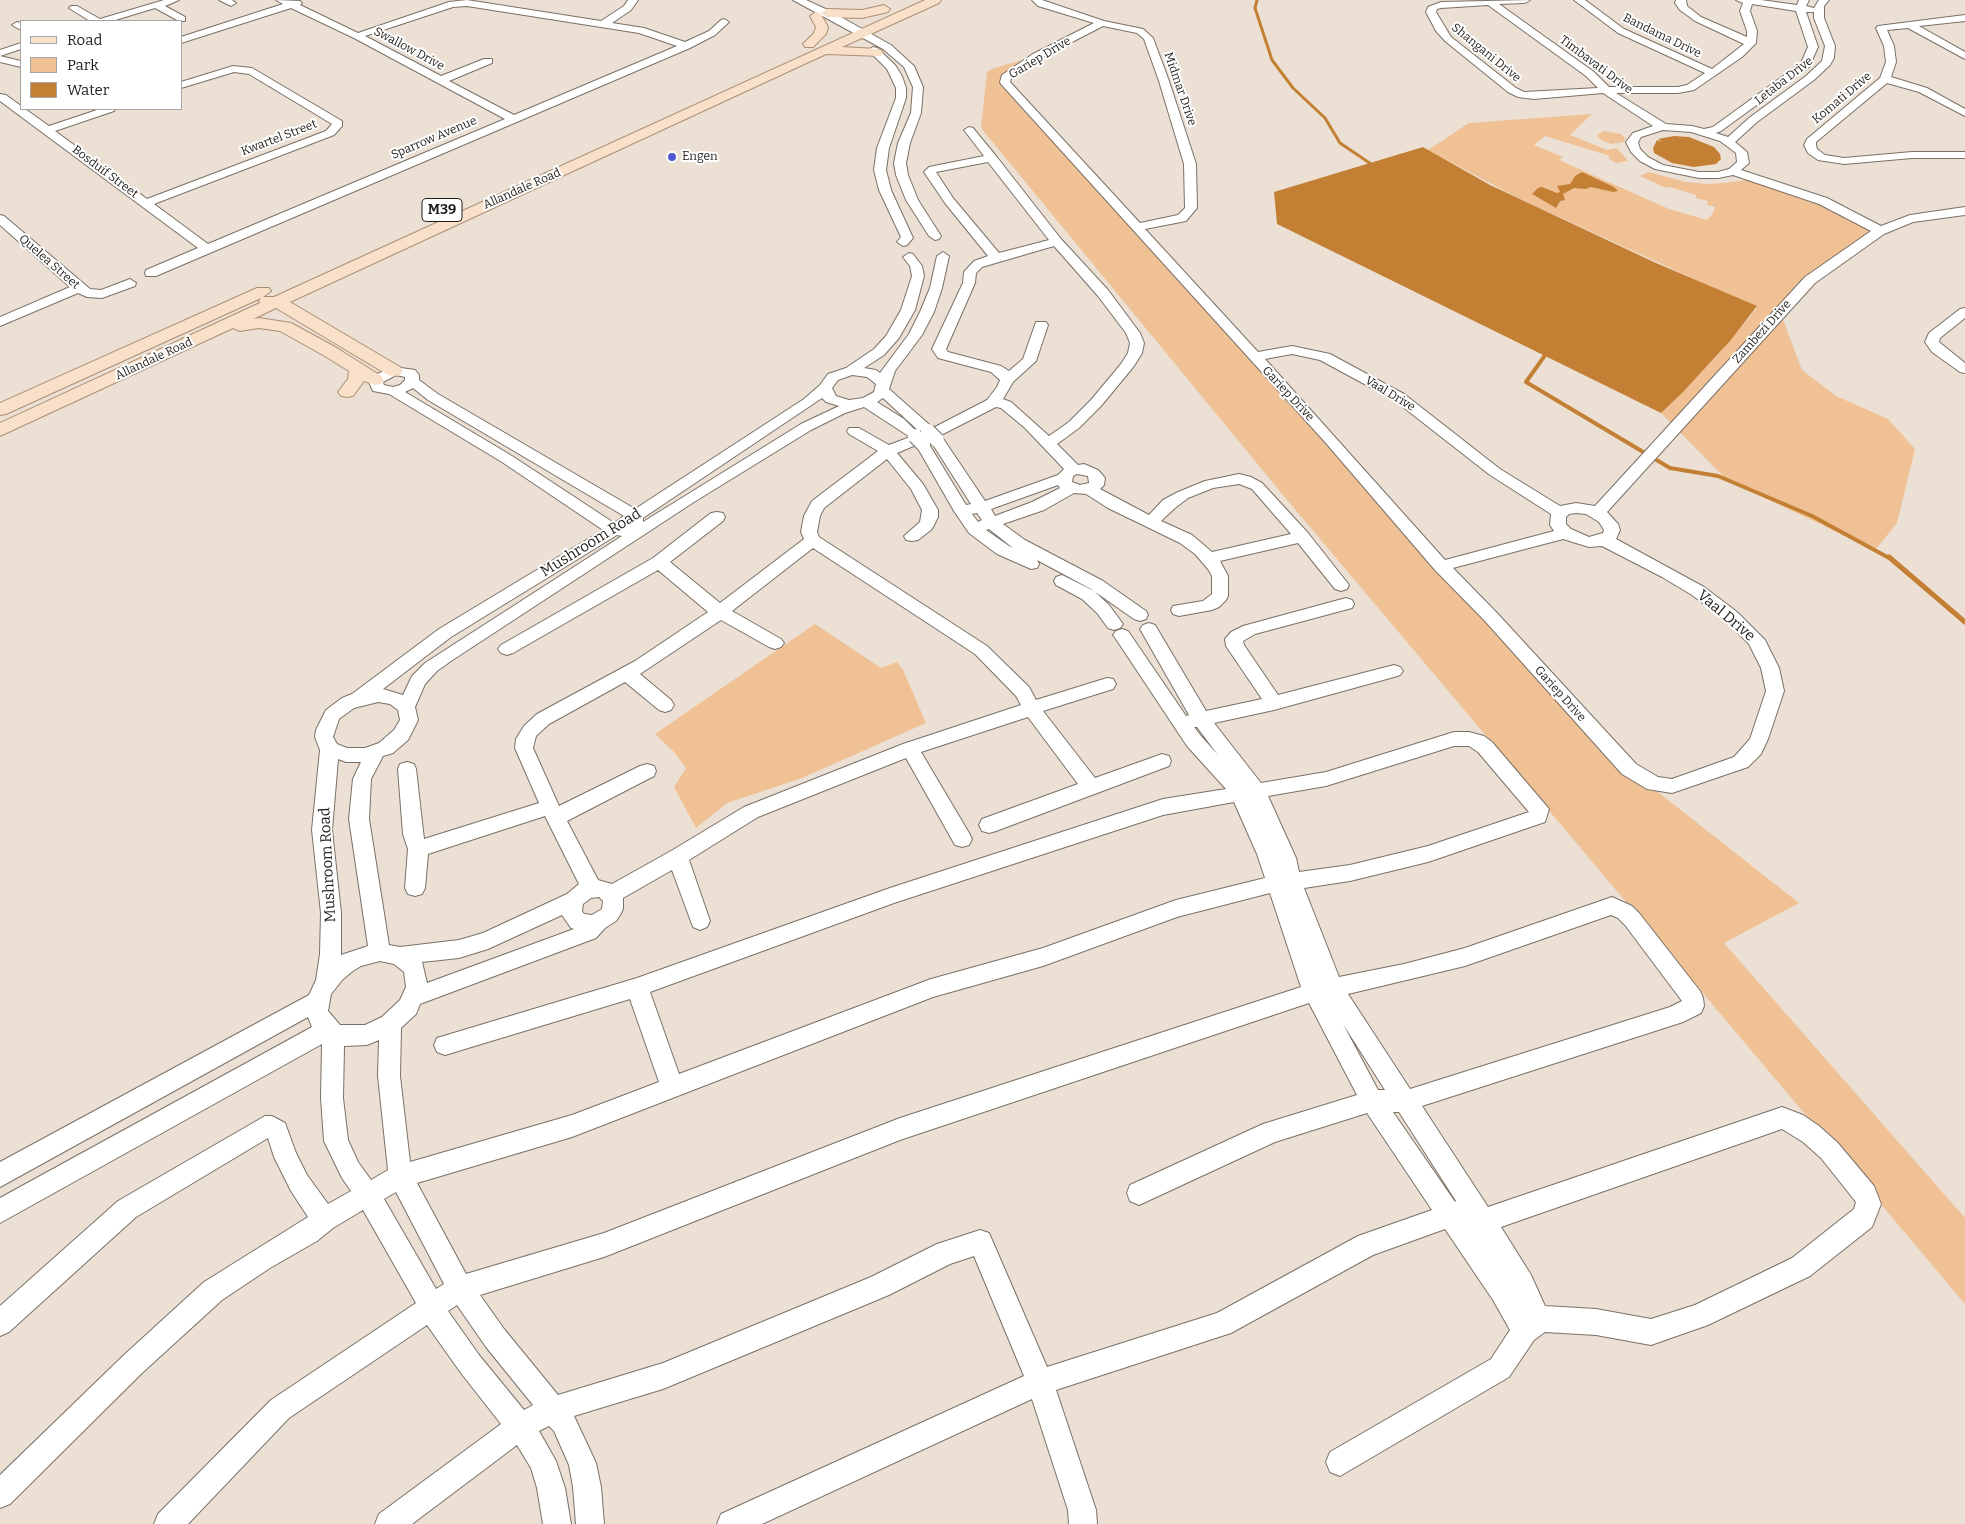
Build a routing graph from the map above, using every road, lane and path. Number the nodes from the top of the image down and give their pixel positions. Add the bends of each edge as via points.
1 (138, 0) edge
2 (174, 0) edge
3 (281, 0) edge
4 (305, 0) edge
5 (633, 0) edge
6 (791, 0) edge
7 (798, 0) edge
8 (935, 0) edge
9 (1037, 0) edge
10 (1524, 0) edge
11 (1579, 0) edge
12 (1681, 0) edge
13 (1744, 0) edge
14 (1824, 0) edge
15 (1489, 2) edge
16 (292, 4) junction
17 (1802, 4) edge
18 (154, 6) junction
19 (74, 8) dead end
20 (892, 10) junction
21 (1819, 11) junction
22 (822, 15) junction
23 (1965, 18) edge
24 (182, 19) dead end
25 (101, 20) edge
26 (106, 20) edge
27 (724, 22) dead end
28 (1102, 23) junction
29 (603, 24) junction
30 (1908, 24) junction
31 (850, 32) junction
32 (357, 36) junction
33 (182, 40) edge
34 (0, 42) edge
35 (1751, 43) junction
36 (19, 46) edge
37 (686, 46) junction
38 (811, 50) junction
39 (882, 50) junction
40 (0, 53) edge
41 (1965, 56) edge
42 (0, 58) edge
43 (488, 61) dead end
44 (20, 64) edge
45 (1713, 73) junction
46 (1885, 79) junction
47 (441, 80) junction
48 (182, 85) edge
49 (1606, 90) junction
50 (15, 93) dead end
51 (1, 97) edge
52 (107, 110) edge
53 (1965, 113) edge
54 (513, 119) junction
55 (1663, 127) junction
56 (49, 130) junction
57 (969, 130) dead end
58 (1706, 132) junction
59 (1729, 142) junction
60 (1965, 155) edge
61 (992, 158) junction
62 (1733, 171) junction
63 (146, 203) junction
64 (1965, 211) edge
65 (0, 219) edge
66 (1137, 227) junction
67 (1880, 231) junction
68 (935, 236) junction
69 (903, 242) junction
70 (1057, 242) junction
71 (947, 248) junction
72 (207, 249) junction
73 (382, 254) junction
74 (909, 257) junction
75 (996, 258) junction
76 (318, 266) dead end
77 (151, 273) dead end
78 (130, 283) dead end
79 (79, 288) junction
80 (275, 294) junction
81 (1965, 312) edge
82 (306, 320) junction
83 (0, 322) edge
84 (1041, 325) dead end
85 (1254, 358) junction
86 (144, 364) junction
87 (1965, 369) edge
88 (358, 370) junction
89 (851, 371) junction
90 (394, 372) junction
91 (375, 380) junction
92 (1007, 380) junction
93 (412, 382) junction
94 (883, 386) junction
95 (825, 388) junction
96 (393, 391) junction
97 (347, 392) dead end
98 (862, 403) junction
99 (992, 403) junction
100 (0, 411) edge
101 (0, 430) edge
102 (854, 431) dead end
103 (926, 438) junction
104 (1048, 444) junction
105 (888, 451) junction
106 (1075, 481) junction
107 (981, 507) junction
108 (962, 511) junction
109 (1597, 512) junction
110 (1560, 513) junction
111 (634, 516) junction
112 (717, 518) dead end
113 (1152, 521) junction
114 (991, 522) junction
115 (975, 529) junction
116 (614, 530) junction
117 (638, 532) junction
118 (1565, 533) junction
119 (912, 536) dead end
120 (1302, 536) junction
121 (813, 540) junction
122 (1604, 540) junction
123 (1208, 558) junction
124 (659, 562) junction
125 (1441, 566) junction
126 (1341, 585) dead end
127 (1346, 604) dead end
128 (1180, 610) dead end
129 (720, 612) junction
130 (1145, 622) junction
131 (1118, 630) junction
132 (775, 643) dead end
133 (507, 649) dead end
134 (1394, 671) dead end
135 (627, 673) junction
136 (1107, 684) dead end
137 (358, 699) junction
138 (1274, 704) junction
139 (665, 705) dead end
140 (406, 707) junction
141 (1031, 708) junction
142 (1192, 721) junction
143 (330, 749) junction
144 (910, 750) junction
145 (376, 752) junction
146 (1162, 762) dead end
147 (407, 769) dead end
148 (647, 771) dead end
149 (1654, 784) joint
150 (1092, 788) junction
151 (1248, 793) junction
152 (553, 812) junction
153 (989, 825) dead end
154 (962, 839) dead end
155 (418, 849) junction
156 (678, 857) junction
157 (1284, 883) junction
158 (416, 888) dead end
159 (601, 891) junction
160 (574, 900) junction
161 (700, 921) dead end
162 (598, 922) junction
163 (458, 949) junction
164 (390, 954) junction
165 (460, 980) junction
166 (637, 987) junction
167 (1324, 990) junction
168 (322, 991) junction
169 (414, 997) junction
170 (390, 1024) junction
171 (331, 1031) junction
172 (445, 1045) dead end
173 (672, 1087) junction
174 (1405, 1100) junction
175 (1372, 1101) junction
176 (0, 1175) edge
177 (402, 1176) junction
178 (1139, 1193) dead end
179 (368, 1195) junction
180 (0, 1212) edge
181 (1469, 1214) junction
182 (324, 1219) junction
183 (460, 1288) junction
184 (430, 1308) junction
185 (0, 1322) edge
186 (1531, 1326) junction
187 (1040, 1382) junction
188 (552, 1410) junction
189 (520, 1426) junction
190 (1340, 1462) dead end
191 (0, 1494) edge
192 (168, 1524) edge
193 (389, 1524) edge
194 (557, 1524) edge
195 (590, 1524) edge
196 (730, 1524) edge
197 (1084, 1524) edge

1 - 18 street
2 - 18 street
3 - 16 street, Swallow Drive
4 - 16 street
5 - 29 street via 628,8
6 - 22 street
7 - 22 street
8 - 20 main road, Allandale Road / M39
9 - 28 street, Midmar Drive
10 - 15 street, Shangani Drive
11 - 45 street, Bandama Drive via 1621,31
12 - 35 street via 1683,8 1698,19
13 - 17 street
13 - 35 street via 1752,31
14 - 21 street
15 - 49 street, Timbavati Drive via 1590,74
15 - 49 street, Shangani Drive via 1436,6 1430,10 1448,39 1519,94 1534,96
16 - 32 street, Swallow Drive
16 - 33 street
17 - 21 street
17 - 58 street, Letaba Drive via 1801,15 1813,46 1805,65 1717,129
18 - 24 street
18 - 26 street
19 - 25 street
20 - 22 main road
20 - 31 main road, Allandale Road / M39
20 - 39 main road via 882,33
21 - 59 street, Letaba Drive via 1830,46 1826,63
22 - 31 street
22 - 38 main road via 820,34
23 - 30 street, Komati Drive
27 - 37 street, Sparrow Avenue via 712,33
28 - 66 street, Midmar Drive via 1138,30 1148,38 1190,164 1191,208 1188,213 1182,218
28 - 66 street, Gariep Drive via 1037,56 1004,79
29 - 32 street via 461,3
29 - 37 street via 650,32
30 - 41 street
30 - 46 street, Komati Drive via 1880,29 1889,46 1891,62
31 - 38 main road, Allandale Road / M39
31 - 39 street
32 - 47 street, Swallow Drive
34 - 36 street
35 - 45 street
36 - 40 street
37 - 54 street, Sparrow Avenue
38 - 39 main road
38 - 73 main road, Allandale Road / M39
38 - 76 main road, Allandale Road / M39
39 - 68 street via 909,66 918,87 916,113 900,163 912,200
39 - 69 street via 901,88 900,103 882,148 880,170 885,190 907,238
42 - 44 street
43 - 47 street
45 - 49 street via 1683,90
46 - 53 street via 1923,90
46 - 60 street, Komati Drive via 1811,141 1812,151 1822,158 1844,161 1912,155
47 - 54 street, Swallow Drive
48 - 63 street, Kwartel Street via 233,69 252,71 338,123 330,133
49 - 55 street, Timbavati Drive
50 - 51 street
51 - 56 street, Bosduif Street
52 - 56 street
54 - 72 street, Sparrow Avenue
55 - 58 street
55 - 62 street via 1642,132 1632,142 1644,159 1659,167 1685,173 1718,175
56 - 63 street, Bosduif Street
57 - 61 street
58 - 59 street
59 - 62 street via 1743,158 1739,168
61 - 70 street
61 - 75 street via 930,172
62 - 67 street via 1815,198
63 - 72 street, Bosduif Street
64 - 67 street, Zambezi Drive via 1910,219
65 - 79 street, Quelea Street
66 - 85 street, Gariep Drive
67 - 109 street, Zambezi Drive via 1804,285
68 - 69 street via 916,236
68 - 71 street
69 - 74 street via 902,252
70 - 75 street
70 - 104 street via 1103,293 1133,332 1137,343 1127,366 1096,402 1074,425
71 - 74 street via 926,260
71 - 94 street via 927,312 915,335 888,370
72 - 77 street, Sparrow Avenue
73 - 80 main road, Allandale Road / M39
73 - 82 main road via 316,295 307,309
74 - 89 street via 918,276 908,310 892,338 879,352
75 - 92 street via 978,264 970,272 969,283 939,349 943,355 996,369
78 - 79 street, Quelea Street via 98,295
79 - 83 street
80 - 82 main road
80 - 86 main road, Allandale Road / M39
80 - 100 main road via 269,301 154,351
81 - 87 street via 1934,336 1932,342
82 - 90 main road
84 - 92 street via 1029,361
85 - 110 street, Vaal Drive via 1292,350 1325,357 1399,397 1495,472
85 - 125 street, Gariep Drive
86 - 88 main road via 228,330 269,323 286,326
86 - 101 main road, Allandale Road / M39
88 - 91 main road
88 - 97 main road via 357,379
89 - 94 street via 871,373
89 - 95 street via 833,377
90 - 91 street
90 - 93 street via 410,373
91 - 96 street via 378,388
92 - 99 street
93 - 96 street
93 - 111 street
94 - 98 street via 877,397
94 - 103 street
95 - 98 street via 828,396 836,402
95 - 111 street, Mushroom Road via 794,412
96 - 116 street via 507,459
98 - 103 street
98 - 117 street, Mushroom Road via 806,427
99 - 104 street via 1006,405
99 - 105 street via 936,432
102 - 105 street
103 - 107 street
103 - 108 street
104 - 106 street
105 - 119 street via 918,487 930,510 926,526
105 - 121 street via 818,505 809,532
106 - 107 street
106 - 113 street
106 - 114 street via 1038,506
107 - 108 street
107 - 114 street
108 - 115 street
109 - 110 street via 1576,508
109 - 122 street via 1612,530
110 - 118 street via 1558,524
111 - 116 street, Mushroom Road
111 - 117 street
112 - 124 street
113 - 120 street via 1169,504 1189,492 1239,479 1257,486
113 - 123 street via 1186,540
114 - 115 street
114 - 130 street via 1026,548 1097,585
115 - 131 street via 1003,550 1088,595
116 - 117 street
116 - 137 street, Mushroom Road via 445,633
117 - 140 street, Mushroom Road via 438,662 418,681
118 - 122 street via 1589,542
118 - 125 street
120 - 123 street
120 - 126 street
121 - 129 street
121 - 141 street via 981,650 1023,692
122 - 149 street, Vaal Drive via 1680,580 1730,616 1756,640 1774,683 1775,691 1765,724 1754,749 1742,762 1672,786
123 - 128 street via 1220,576 1220,596 1206,606
124 - 129 street
124 - 133 street
125 - 149 street, Gariep Drive via 1620,760 1634,774
127 - 138 street via 1249,630 1234,639 1235,646
129 - 132 street
129 - 135 street
130 - 131 street via 1142,636 1135,638
130 - 131 street via 1123,614 1118,616
130 - 142 street
131 - 142 street
134 - 138 street
135 - 139 street
135 - 152 street via 543,719 525,739 524,748
136 - 141 street
137 - 140 street, Mushroom Road via 387,696
137 - 143 street, Mushroom Road via 340,709 327,723 324,737
138 - 142 street
140 - 145 street, Mushroom Road via 409,720 401,735
141 - 144 street
141 - 150 street
142 - 151 street via 1202,750 1232,782
143 - 145 street, Mushroom Road via 346,756
143 - 168 street, Mushroom Road via 322,830 332,954
144 - 154 street
144 - 156 street via 751,812
145 - 164 street, Mushroom Road via 362,779 359,800 361,834 375,932
146 - 150 street
147 - 155 street via 413,834
148 - 152 street
150 - 153 street
151 - 157 street via 1267,854
151 - 157 street via 1326,779 1462,738 1477,741 1485,747 1539,809 1538,817 1428,854 1350,873
151 - 166 street via 1163,807 890,896
152 - 155 street
152 - 159 street
155 - 158 street
156 - 159 street
156 - 161 street
157 - 167 street via 1327,976
157 - 173 street via 1176,909 1043,957 931,988
159 - 160 street via 581,893
159 - 162 street via 614,899 609,915
160 - 162 street via 571,912 578,922
160 - 163 street via 488,940
162 - 165 street via 589,932 576,938
163 - 164 street
163 - 165 street
164 - 168 street via 362,956 345,964
164 - 169 street via 408,961 416,977
165 - 169 street
166 - 172 street
166 - 173 street
167 - 174 street
167 - 174 street via 1466,958 1612,906 1632,919 1692,998 1693,1006 1675,1015
167 - 175 street
167 - 183 street via 900,1128 604,1245
168 - 171 street via 317,1011 320,1020
168 - 176 street
169 - 170 street
170 - 171 street via 367,1035 349,1036
170 - 177 street via 389,1076 396,1153
171 - 179 street via 336,1141 350,1170
171 - 180 street
173 - 177 street via 572,1126
174 - 175 street
174 - 181 street
175 - 178 street via 1271,1132
175 - 181 street
177 - 179 street
177 - 183 street
179 - 182 street
179 - 184 street via 425,1292
181 - 186 street via 1502,1291
181 - 186 street via 1522,1284
181 - 186 street via 1782,1118 1795,1122 1829,1150 1870,1204 1863,1218 1800,1267 1699,1316 1651,1332 1549,1318
181 - 187 street via 1367,1245 1222,1324
182 - 185 street via 299,1183 277,1131 265,1127 127,1209
182 - 191 street via 212,1292
183 - 184 street
183 - 188 street
184 - 189 street
184 - 192 street via 280,1409
186 - 190 street via 1500,1368
187 - 188 street via 980,1242 946,1253 880,1286 663,1376
187 - 196 street
187 - 197 street
188 - 189 street
188 - 195 street via 563,1422 582,1462
189 - 193 street
189 - 194 street via 545,1469

